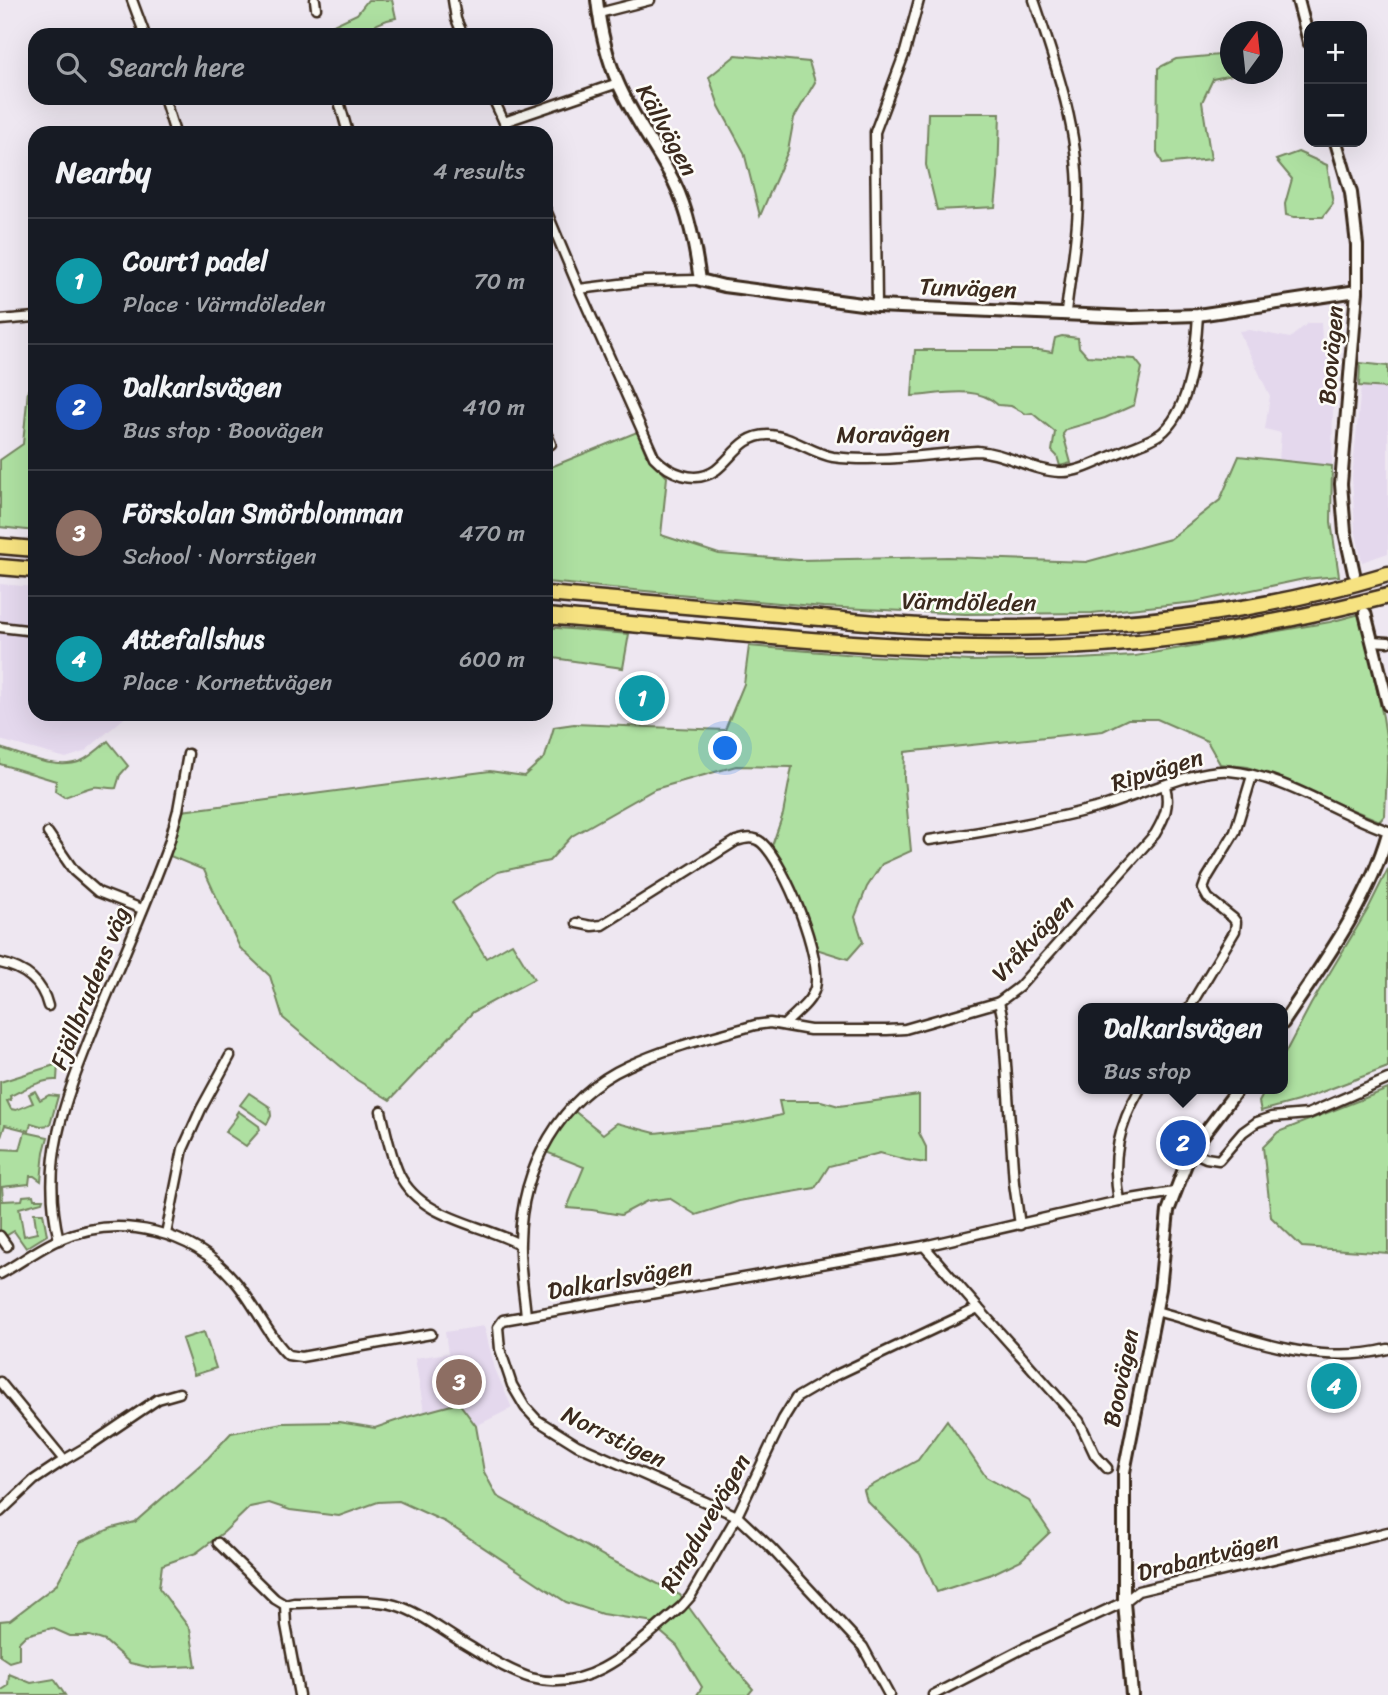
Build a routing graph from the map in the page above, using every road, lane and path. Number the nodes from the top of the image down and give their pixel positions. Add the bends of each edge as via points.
1 (132, 0) edge
2 (453, 0) edge
3 (597, 0) edge
4 (650, 0) edge
5 (919, 0) edge
6 (1034, 0) edge
7 (1298, 0) edge
8 (598, 13) junction
9 (1304, 23) edge
10 (142, 28) edge
11 (460, 28) edge
12 (618, 83) junction
13 (166, 105) edge
14 (340, 105) edge
15 (496, 105) edge
16 (504, 122) junction
17 (173, 126) edge
18 (346, 126) edge
19 (506, 126) edge
20 (1337, 147) edge
21 (553, 227) edge
22 (700, 280) junction
23 (579, 289) junction
24 (1357, 292) junction
25 (877, 306) junction
26 (1066, 313) junction
27 (1198, 314) junction
28 (28, 318) edge
29 (0, 320) edge
30 (0, 546) edge
31 (28, 548) edge
32 (0, 567) edge
33 (28, 569) edge
34 (1354, 573) dead end
35 (1388, 574) edge
36 (553, 595) edge
37 (1388, 596) edge
38 (1365, 613) dead end
39 (553, 617) edge
40 (0, 626) edge
41 (28, 630) edge
42 (1372, 641) junction
43 (1388, 642) edge
44 (1388, 705) edge
45 (188, 754) dead end
46 (1252, 776) junction
47 (1165, 786) junction
48 (1388, 832) edge
49 (48, 833) dead end
50 (929, 840) dead end
51 (142, 909) junction
52 (577, 923) dead end
53 (0, 963) edge
54 (999, 1002) junction
55 (1192, 1003) edge
56 (48, 1006) dead end
57 (1288, 1015) edge
58 (783, 1025) junction
59 (230, 1056) dead end
60 (1388, 1079) edge
61 (1138, 1094) edge
62 (1234, 1094) edge
63 (381, 1111) dead end
64 (1191, 1151) junction
65 (1174, 1192) junction
66 (1119, 1201) junction
67 (1020, 1225) junction
68 (166, 1234) junction
69 (0, 1236) edge
70 (59, 1240) junction
71 (519, 1244) junction
72 (6, 1246) dead end
73 (924, 1246) junction
74 (0, 1274) edge
75 (978, 1308) junction
76 (1156, 1311) junction
77 (526, 1316) junction
78 (431, 1334) dead end
79 (1388, 1349) edge
80 (0, 1382) edge
81 (179, 1393) dead end
82 (64, 1460) junction
83 (1107, 1468) dead end
84 (0, 1512) edge
85 (737, 1516) junction
86 (1388, 1532) edge
87 (218, 1542) dead end
88 (1124, 1602) junction
89 (285, 1605) junction
90 (299, 1695) edge
91 (889, 1695) edge
92 (933, 1695) edge
93 (1132, 1695) edge

1 - 10 street
2 - 11 street
3 - 8 street, Källvägen
4 - 8 street
5 - 25 street via 875,132
6 - 26 street via 1062,80 1076,166 1077,221
7 - 9 street
8 - 12 street, Källvägen
12 - 16 street
12 - 22 street, Källvägen via 675,184 690,227
13 - 17 street
14 - 18 street
15 - 16 street
16 - 19 street
20 - 24 street, Boovägen via 1351,193
21 - 23 street, Moravägen
22 - 23 street, Tunvägen
22 - 25 street, Tunvägen
23 - 27 street, Moravägen via 654,457 689,477 716,470 743,443 767,435 831,456 977,451 1061,473 1078,469 1163,433 1175,418 1192,373
24 - 27 street, Tunvägen
24 - 34 street, Boovägen via 1341,484
25 - 26 street, Tunvägen
26 - 27 street, Tunvägen
28 - 29 street
30 - 31 highway
32 - 33 highway
35 - 36 highway, Värmdöleden via 1194,615 994,628 877,623
37 - 39 highway, Värmdöleden via 1275,621 1152,640 1041,647 891,644
38 - 42 street
40 - 41 street
42 - 43 street
42 - 44 street
45 - 51 street, Fjällbrudens väg via 169,843
46 - 47 street, Ripvägen via 1216,771
46 - 48 street, Ripvägen via 1307,794
46 - 55 street via 1235,832 1203,889 1236,922 1235,932
47 - 50 street, Ripvägen via 1097,807
47 - 54 street, Vråkvägen via 1168,806 1155,834 1019,986
48 - 57 street via 1378,866 1357,908
49 - 51 street via 74,871 98,892
51 - 70 street, Fjällbrudens väg via 59,1125 51,1188
52 - 58 street via 602,925 736,841 761,842 783,870 812,950 816,975 810,998
53 - 56 street via 19,967 38,982
54 - 58 street via 905,1028 810,1030
54 - 67 street, Vråkvägen
58 - 71 street via 755,1025 640,1061 583,1095 553,1131 530,1176
59 - 68 street via 183,1149
60 - 64 street via 1308,1114 1257,1122 1219,1160
61 - 66 street via 1121,1129 1115,1171
62 - 64 street, Boovägen
63 - 71 street via 395,1164 413,1195 433,1209
64 - 65 street, Boovägen
65 - 66 street, Dalkarlsvägen
65 - 76 street, Boovägen
66 - 67 street, Dalkarlsvägen
67 - 73 street, Dalkarlsvägen
68 - 70 street via 107,1227
68 - 78 street via 201,1250 234,1280 288,1355 301,1357
69 - 72 street
70 - 74 street
71 - 77 street
73 - 75 street
73 - 77 street, Dalkarlsvägen
75 - 83 street via 1079,1421 1095,1455
75 - 85 street, Ringduvevägen via 796,1398
76 - 79 street via 1315,1354 1358,1355
76 - 88 street, Boovägen via 1124,1472
77 - 85 street, Norrstigen via 503,1320 497,1332 512,1385 537,1419 578,1445
80 - 82 street
81 - 82 street via 158,1399
82 - 84 street
85 - 89 street, Ringduvevägen via 681,1608 618,1660 579,1681 530,1678 397,1605
85 - 91 street, Norrstigen via 855,1638
86 - 88 street, Drabantvägen via 1138,1591
87 - 89 street
88 - 92 street, Drabantvägen
88 - 93 street, Boovägen
89 - 90 street

